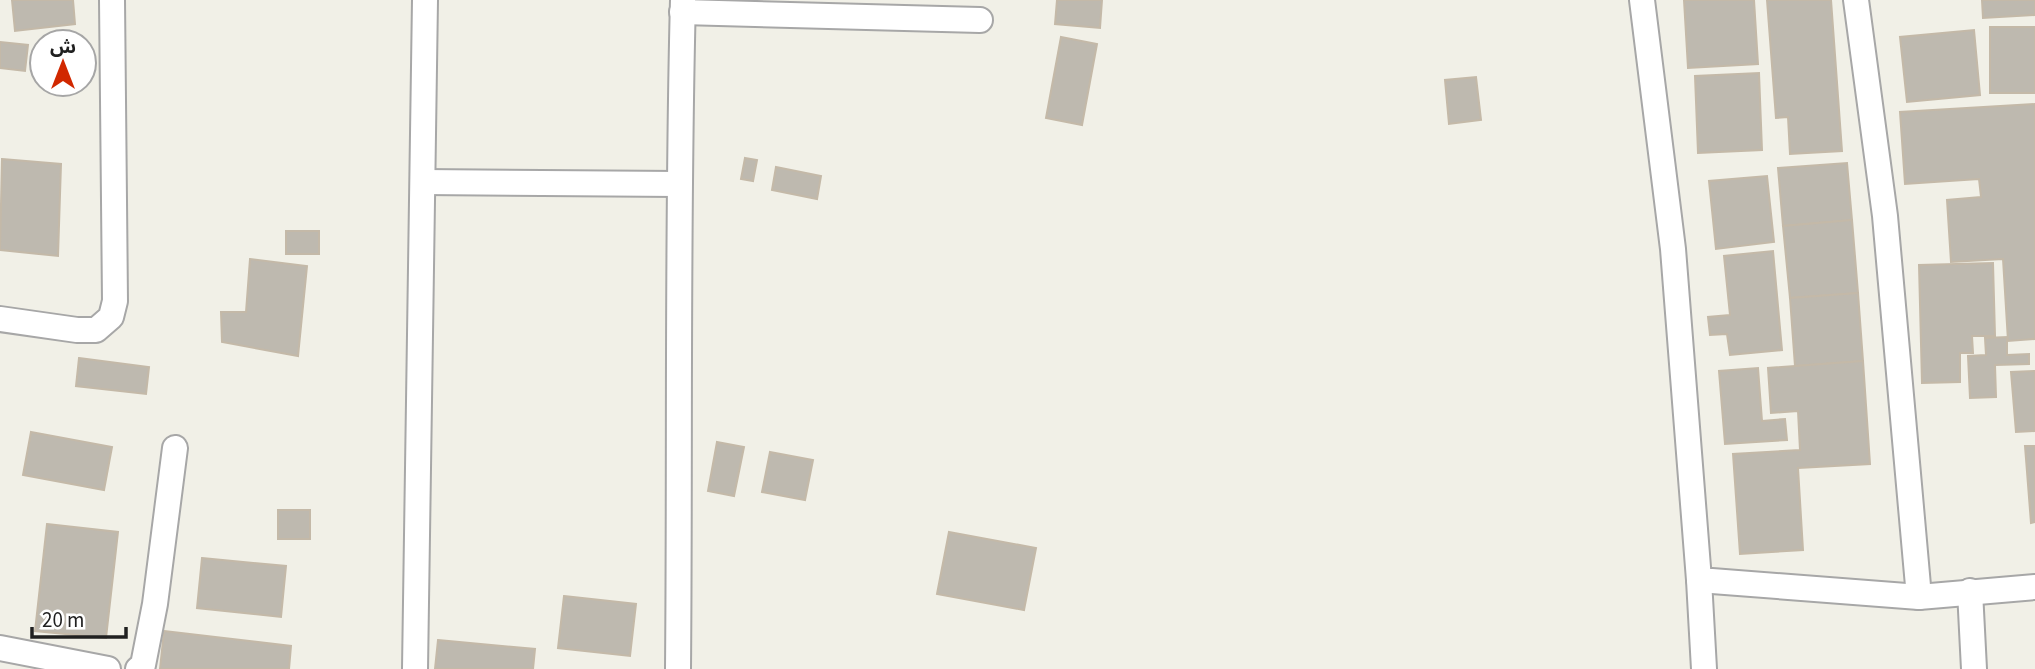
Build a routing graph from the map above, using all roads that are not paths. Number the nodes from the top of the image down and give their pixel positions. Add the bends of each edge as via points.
1 (112, 0) edge
2 (425, 0) edge
3 (1642, 0) edge
4 (1856, 0) edge
5 (682, 6) edge
6 (980, 20) dead end
7 (422, 182) junction
8 (678, 184) junction
9 (0, 319) edge
10 (175, 448) dead end
11 (1699, 580) junction
12 (2035, 587) edge
13 (1970, 592) junction
14 (1919, 597) junction
15 (0, 648) edge
16 (108, 669) edge
17 (138, 669) edge
18 (415, 669) edge
19 (678, 669) edge
20 (1704, 669) edge
21 (1974, 669) edge

1 - 9 street via 115,301 111,317 96,330
2 - 7 street
3 - 11 street via 1673,249
4 - 14 street via 1885,216
5 - 6 street
5 - 8 street
7 - 8 street
7 - 18 street
8 - 19 street
10 - 17 street via 155,604 143,665
11 - 14 street
11 - 20 street
12 - 13 street
13 - 14 street
13 - 21 street
15 - 16 street

